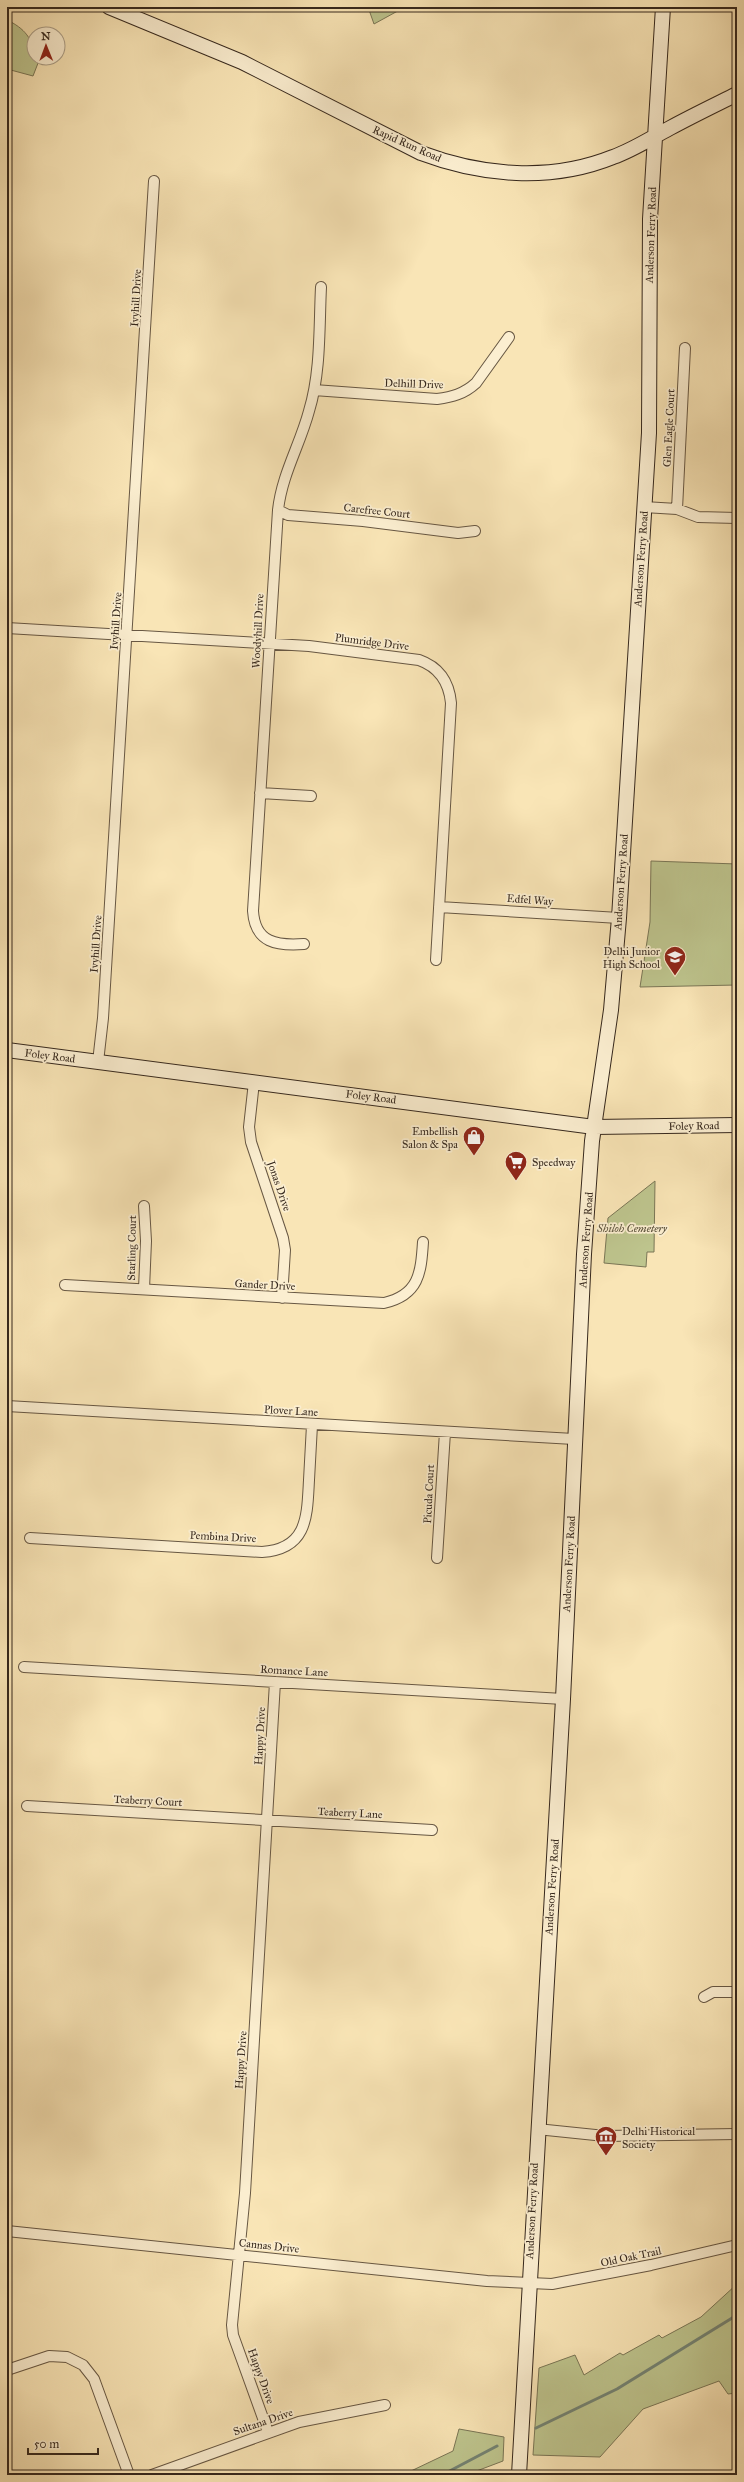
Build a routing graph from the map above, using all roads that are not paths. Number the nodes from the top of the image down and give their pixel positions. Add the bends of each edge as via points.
1 (109, 7) edge
2 (663, 7) edge
3 (737, 94) edge
4 (655, 136) junction
5 (154, 181) dead end
6 (321, 287) dead end
7 (509, 337) dead end
8 (686, 348) dead end
9 (314, 390) junction
10 (644, 507) junction
11 (677, 509) junction
12 (278, 510) junction
13 (737, 518) edge
14 (475, 531) dead end
15 (7, 628) edge
16 (127, 635) junction
17 (269, 644) junction
18 (260, 793) junction
19 (312, 796) dead end
20 (439, 906) junction
21 (619, 918) junction
22 (304, 944) dead end
23 (436, 960) dead end
24 (7, 1050) edge
25 (98, 1062) junction
26 (254, 1082) junction
27 (737, 1125) edge
28 (594, 1126) junction
29 (144, 1206) dead end
30 (423, 1242) dead end
31 (65, 1285) dead end
32 (144, 1289) junction
33 (282, 1298) junction
34 (7, 1406) edge
35 (312, 1425) junction
36 (445, 1432) junction
37 (574, 1439) junction
38 (30, 1538) dead end
39 (437, 1558) dead end
40 (24, 1667) dead end
41 (275, 1682) junction
42 (563, 1699) junction
43 (27, 1806) dead end
44 (268, 1821) junction
45 (432, 1830) dead end
46 (737, 1992) edge
47 (704, 1997) dead end
48 (537, 2129) junction
49 (737, 2134) edge
50 (7, 2231) edge
51 (737, 2245) edge
52 (239, 2255) junction
53 (529, 2284) junction
54 (7, 2370) edge
55 (384, 2405) dead end
56 (268, 2432) junction
57 (129, 2475) edge
58 (152, 2475) edge
59 (519, 2475) edge

1 - 4 street, Rapid Run Road via 242,62 400,143 468,168 520,174 563,170 613,158
2 - 4 street, Anderson Ferry Road
3 - 4 street, Rapid Run Road
4 - 10 street, Anderson Ferry Road via 649,250 651,368
5 - 16 street, Ivyhill Drive
6 - 9 street, Woodyhill Drive
7 - 9 street, Delhill Drive via 476,383 470,389 450,398
8 - 11 street, Glen Eagle Court
9 - 12 street, Woodyhill Drive via 309,412 284,477
10 - 11 street
10 - 21 street, Anderson Ferry Road
11 - 13 street via 698,517
12 - 14 street, Carefree Court via 288,515 458,533
12 - 17 street, Woodyhill Drive
15 - 16 street, Plumridge Drive
16 - 17 street, Plumridge Drive
16 - 25 street, Ivyhill Drive via 103,1018
17 - 18 street, Woodyhill Drive
17 - 20 street, Plumridge Drive via 419,660 435,668 446,681 451,703
18 - 19 street
18 - 22 street, Woodyhill Drive via 254,920 259,932 273,942 284,945
20 - 21 street, Edfel Way
20 - 23 street, Plumridge Drive
21 - 28 street, Anderson Ferry Road via 611,1010
24 - 25 street, Foley Road
25 - 26 street, Foley Road
26 - 28 street, Foley Road
26 - 33 street, Jonas Drive via 249,1127 251,1142 283,1238
27 - 28 street, Foley Road
28 - 37 street, Anderson Ferry Road
29 - 32 street, Starling Court
30 - 33 street, Gander Drive via 418,1278 407,1293 393,1301 377,1303
31 - 32 street, Gander Drive
32 - 33 street, Gander Drive
34 - 35 street, Plover Lane
35 - 36 street, Plover Lane
35 - 38 street, Pembina Drive via 306,1520 295,1539 280,1549 262,1552
36 - 37 street, Plover Lane
36 - 39 street, Picuda Court
37 - 42 street, Anderson Ferry Road
40 - 41 street, Romance Lane
41 - 42 street, Romance Lane
41 - 44 street, Happy Drive
42 - 48 street, Anderson Ferry Road
43 - 44 street, Teaberry Court
44 - 45 street, Teaberry Lane
44 - 52 street, Happy Drive via 246,2193
46 - 47 street via 713,1992
48 - 49 street via 605,2136
48 - 53 street, Anderson Ferry Road
50 - 52 street, Cannas Drive
51 - 53 street, Old Oak Trail via 578,2280
52 - 53 street, Cannas Drive
52 - 56 street, Happy Drive via 233,2335
53 - 59 street, Anderson Ferry Road
54 - 57 street via 49,2356 67,2357 83,2365 94,2379
55 - 56 street, Sultana Drive via 299,2422
56 - 58 street, Sultana Drive

